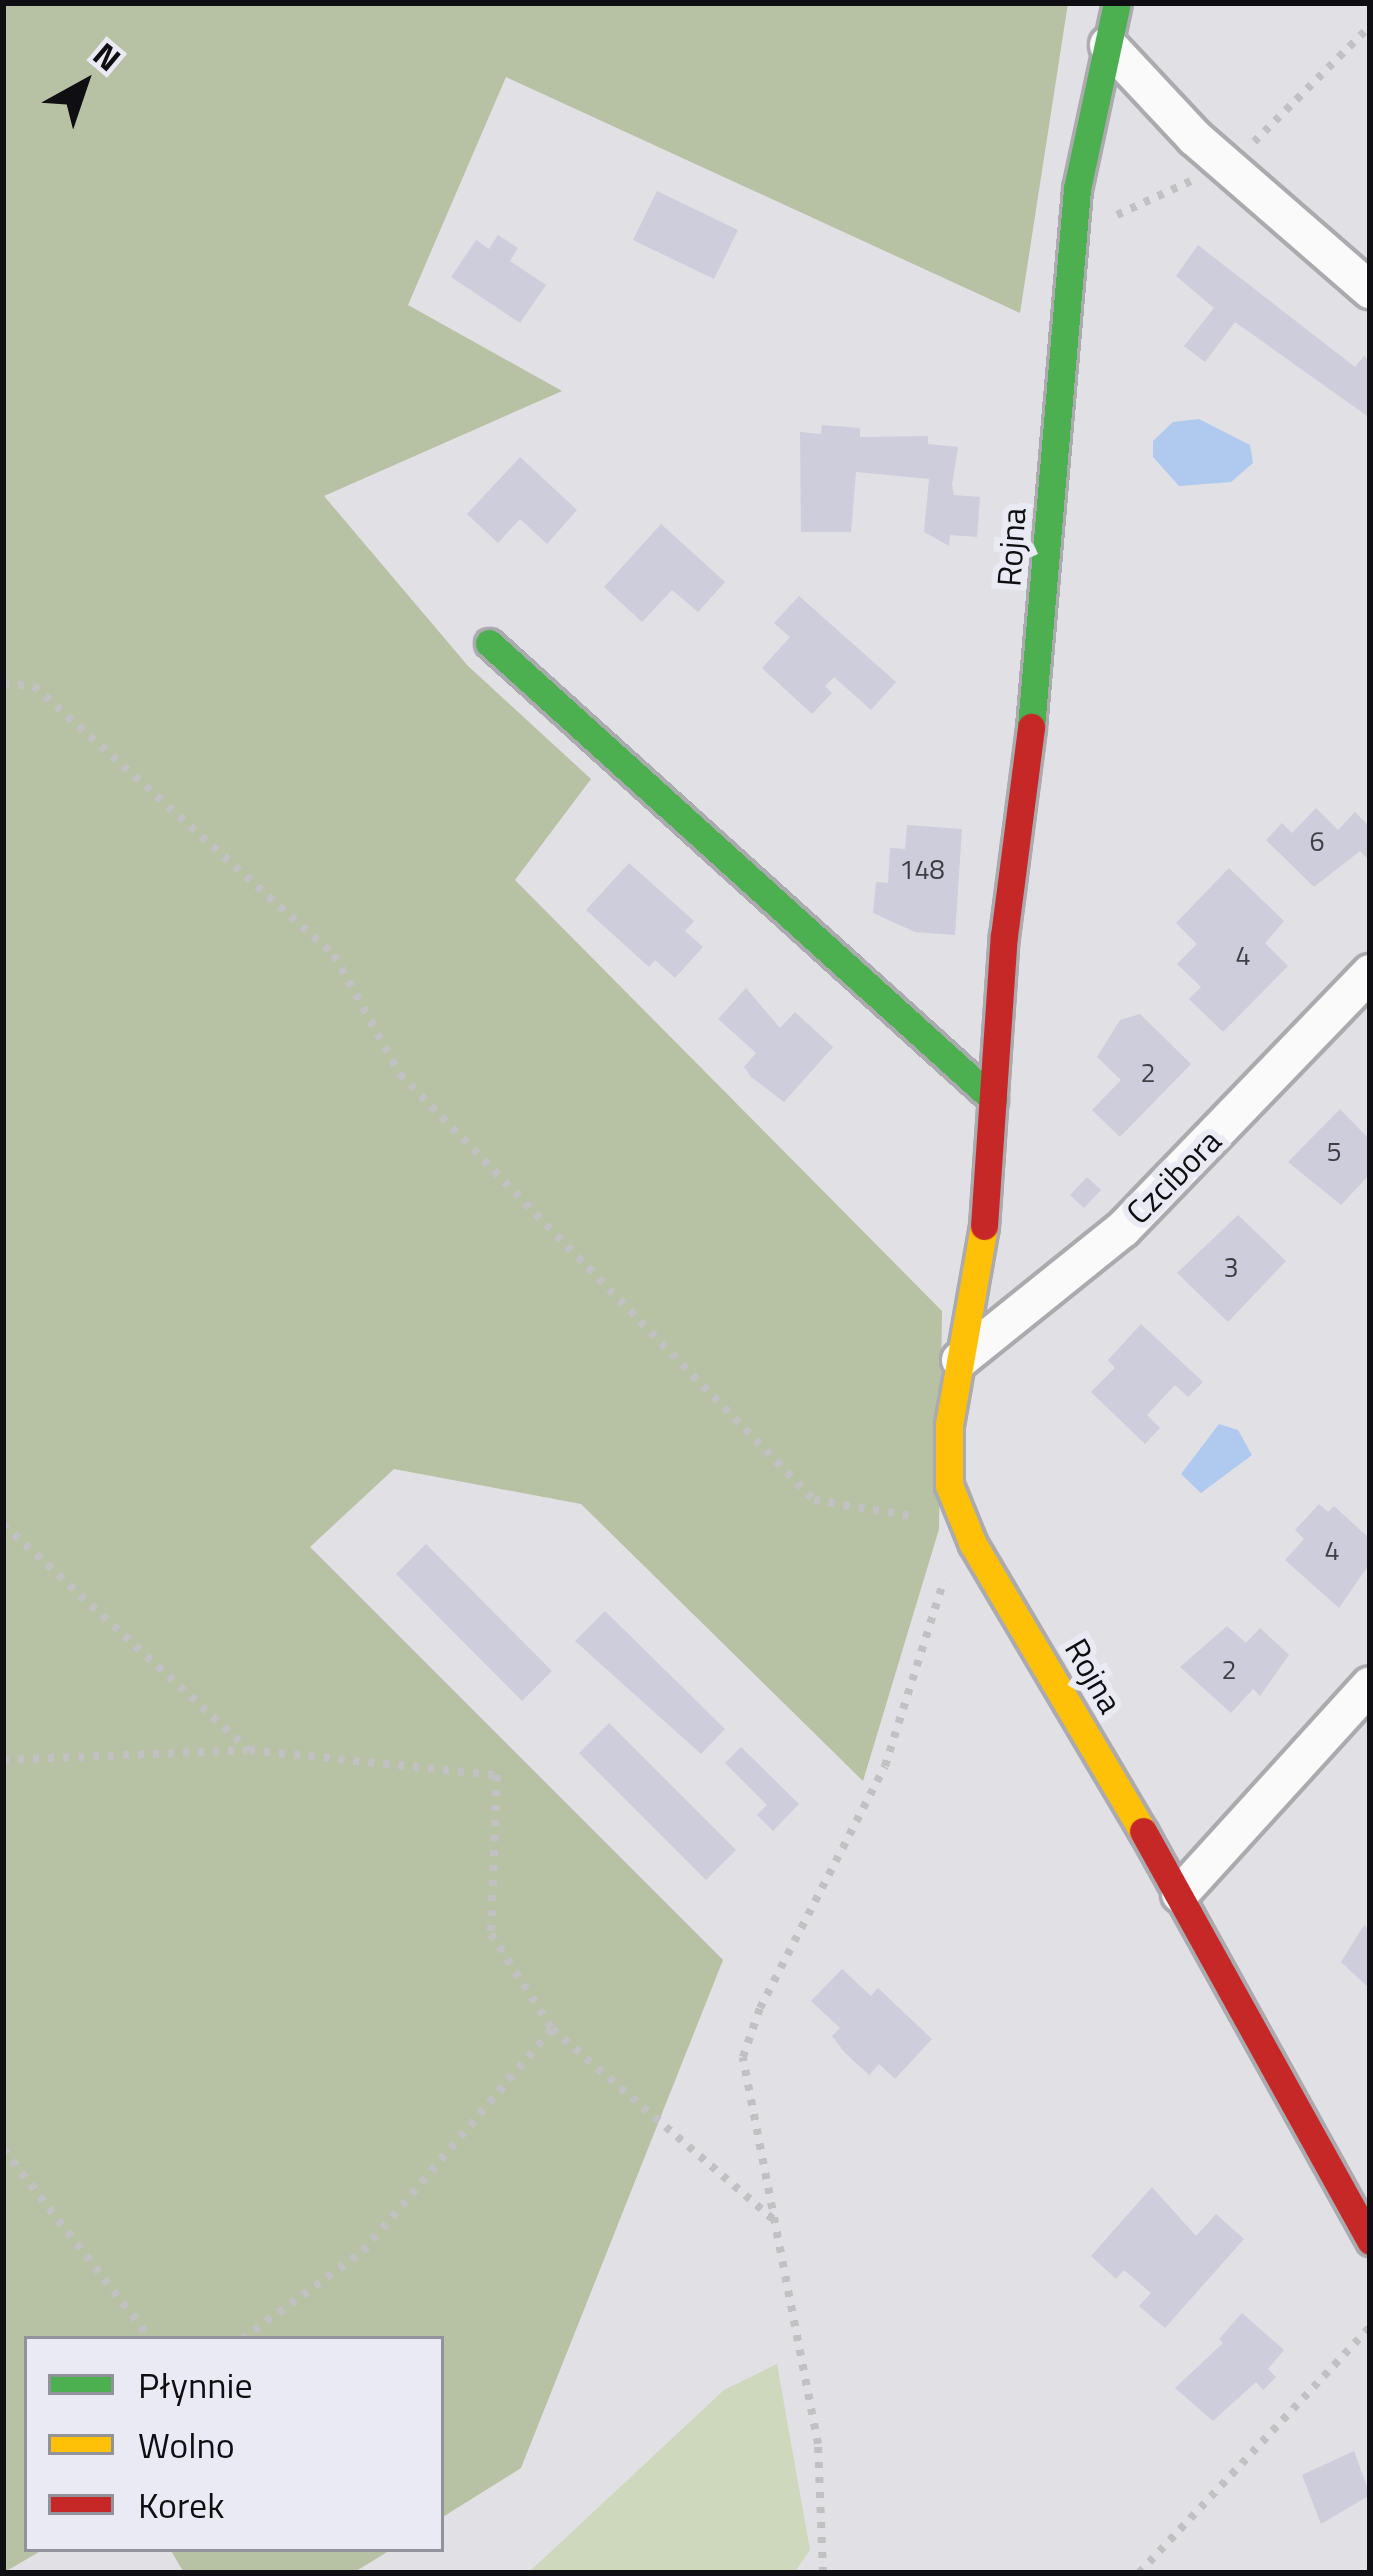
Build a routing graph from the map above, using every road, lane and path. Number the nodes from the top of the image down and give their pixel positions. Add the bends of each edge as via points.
1 (1117, 3) edge
2 (1370, 26) edge
3 (1108, 45) junction
4 (1227, 165) junction
5 (1072, 235) junction
6 (1370, 290) edge
7 (489, 643) dead end
8 (3, 683) edge
9 (1370, 973) edge
10 (993, 1099) junction
11 (959, 1360) junction
12 (3, 1524) edge
13 (964, 1525) junction
14 (1370, 1685) edge
15 (249, 1750) junction
16 (3, 1760) edge
17 (1180, 1894) junction
18 (552, 2029) junction
19 (3, 2149) edge
20 (775, 2219) junction
21 (1370, 2241) edge
22 (1370, 2327) edge
23 (150, 2336) edge
24 (246, 2336) edge
25 (824, 2573) edge
26 (1138, 2573) edge

1 - 3 street, Rojna
2 - 4 path
3 - 4 street
3 - 5 street, Rojna
4 - 5 path
4 - 6 street
5 - 10 street, Rojna via 1040,659 1004,936
7 - 10 street
8 - 13 path via 34,686 334,955 400,1074 814,1500
9 - 11 street, Czcibora via 1124,1229
10 - 11 street, Rojna via 985,1219
11 - 13 street, Rojna via 947,1463
12 - 15 path
13 - 17 street, Rojna
13 - 20 path via 885,1766 760,2008 743,2057
14 - 17 street
15 - 16 path
15 - 18 path via 497,1775 491,1934
17 - 21 street, Rojna
18 - 20 path
18 - 24 path via 363,2252
19 - 23 path
20 - 25 path via 818,2444
22 - 26 path

